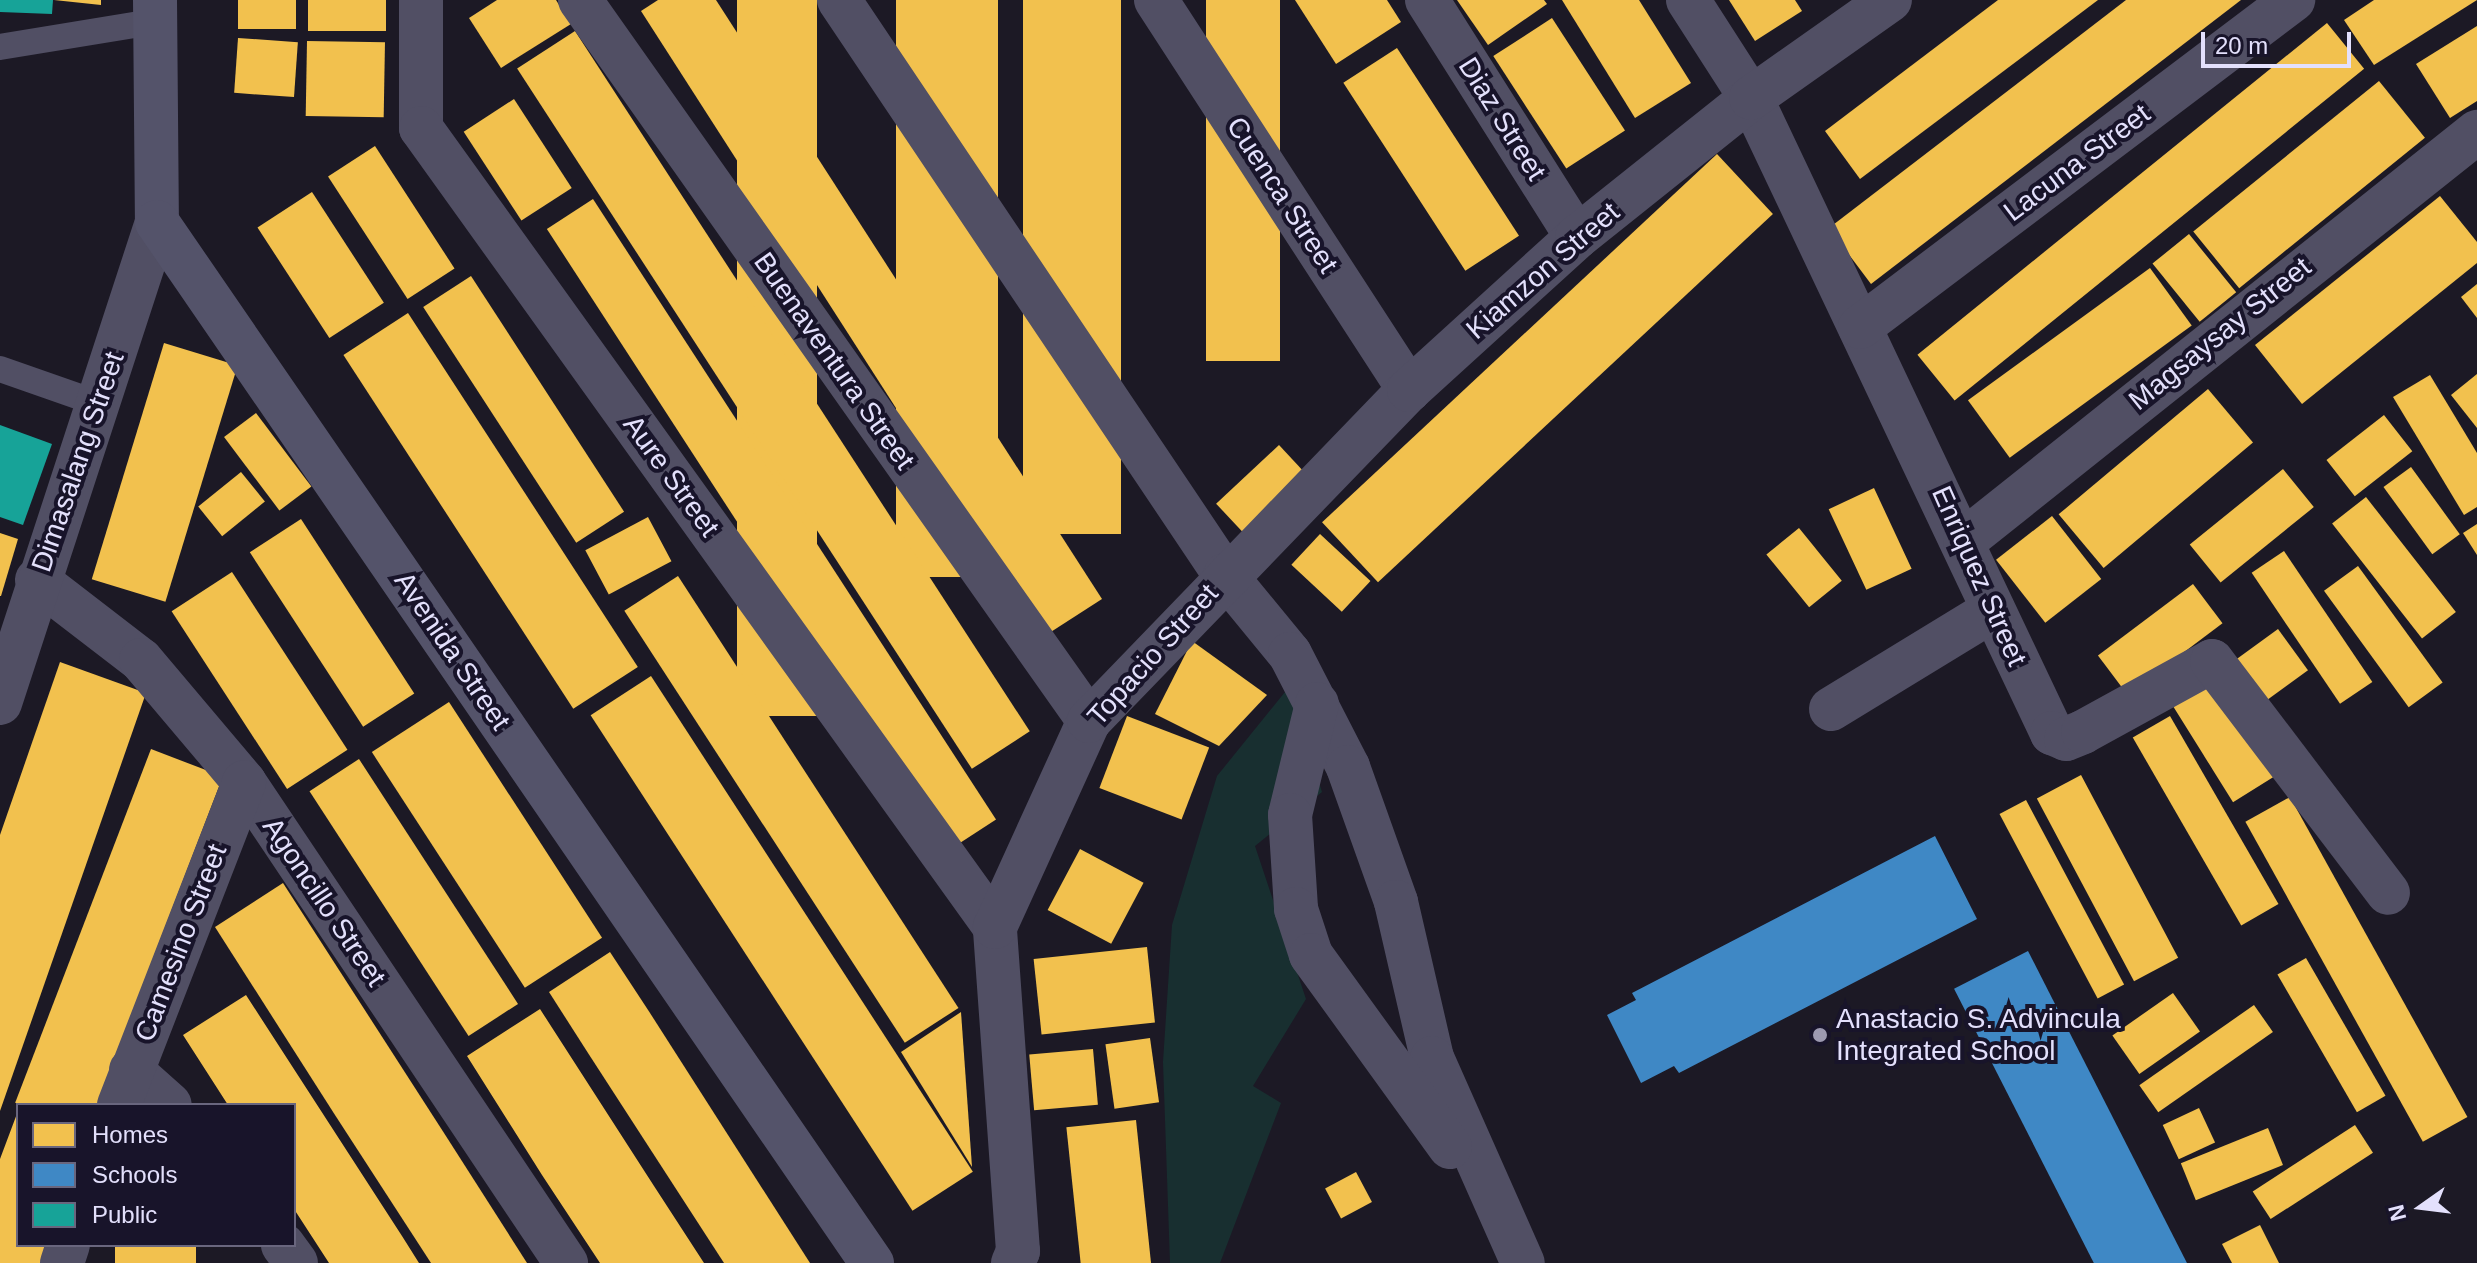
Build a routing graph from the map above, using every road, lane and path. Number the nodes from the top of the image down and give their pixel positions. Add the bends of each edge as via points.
1 (421, 0) edge
2 (580, 0) edge
3 (839, 0) edge
4 (1156, 0) edge
5 (1427, 0) edge
6 (1688, 0) edge
7 (1890, 0) edge
8 (2293, 0) edge
9 (154, 11) edge
10 (0, 47) edge
11 (1751, 98) junction
12 (2477, 132) edge
13 (157, 222) junction
14 (1577, 237) junction
15 (1860, 327) junction
16 (0, 369) edge
17 (1409, 390) junction
18 (100, 404) junction
19 (1965, 540) junction
20 (1225, 575) junction
21 (37, 580) junction
22 (1993, 610) junction
23 (0, 703) edge
24 (1317, 704) junction
25 (1831, 709) dead end
26 (1089, 721) junction
27 (244, 782) junction
28 (2388, 893) dead end
29 (995, 927) junction
30 (125, 1088) edge
31 (165, 1103) edge
32 (566, 1263) edge
33 (872, 1263) edge
34 (1013, 1263) edge
35 (1509, 1263) edge
36 (1523, 1263) edge

1 - 29 street, Aure Street via 421,128
2 - 26 street, Buenaventura Street
3 - 20 street, Topacio Street
4 - 17 street, Cuenca Street
5 - 14 street, Diaz Street
6 - 11 street, Enriquez Street
7 - 11 street, Kiamzon Street
8 - 15 street, Lacuna Street
9 - 10 lane
9 - 13 street
11 - 14 street, Kiamzon Street
11 - 15 street, Enriquez Street
12 - 19 street, Magsaysay Street
13 - 18 street, Dimasalang Street
13 - 33 street, Avenida Street
14 - 17 street, Kiamzon Street
15 - 19 street, Enriquez Street
16 - 18 lane
17 - 20 street, Kiamzon Street
18 - 21 street, Dimasalang Street
19 - 22 street, Enriquez Street
20 - 24 street via 1290,654
20 - 26 street, Topacio Street
21 - 23 street, Dimasalang Street
21 - 27 street, Agoncillo Street via 141,660
22 - 25 street
22 - 28 street, Enriquez Street via 2052,733 2066,739 2206,663 2217,664
24 - 35 street via 1288,854 1311,955 1444,1137
24 - 36 street via 1396,902 1432,1058
26 - 29 street, Topacio Street
27 - 30 street, Camesino Street
27 - 32 street, Agoncillo Street
29 - 34 street, Topacio Street via 1018,1251
30 - 31 street

